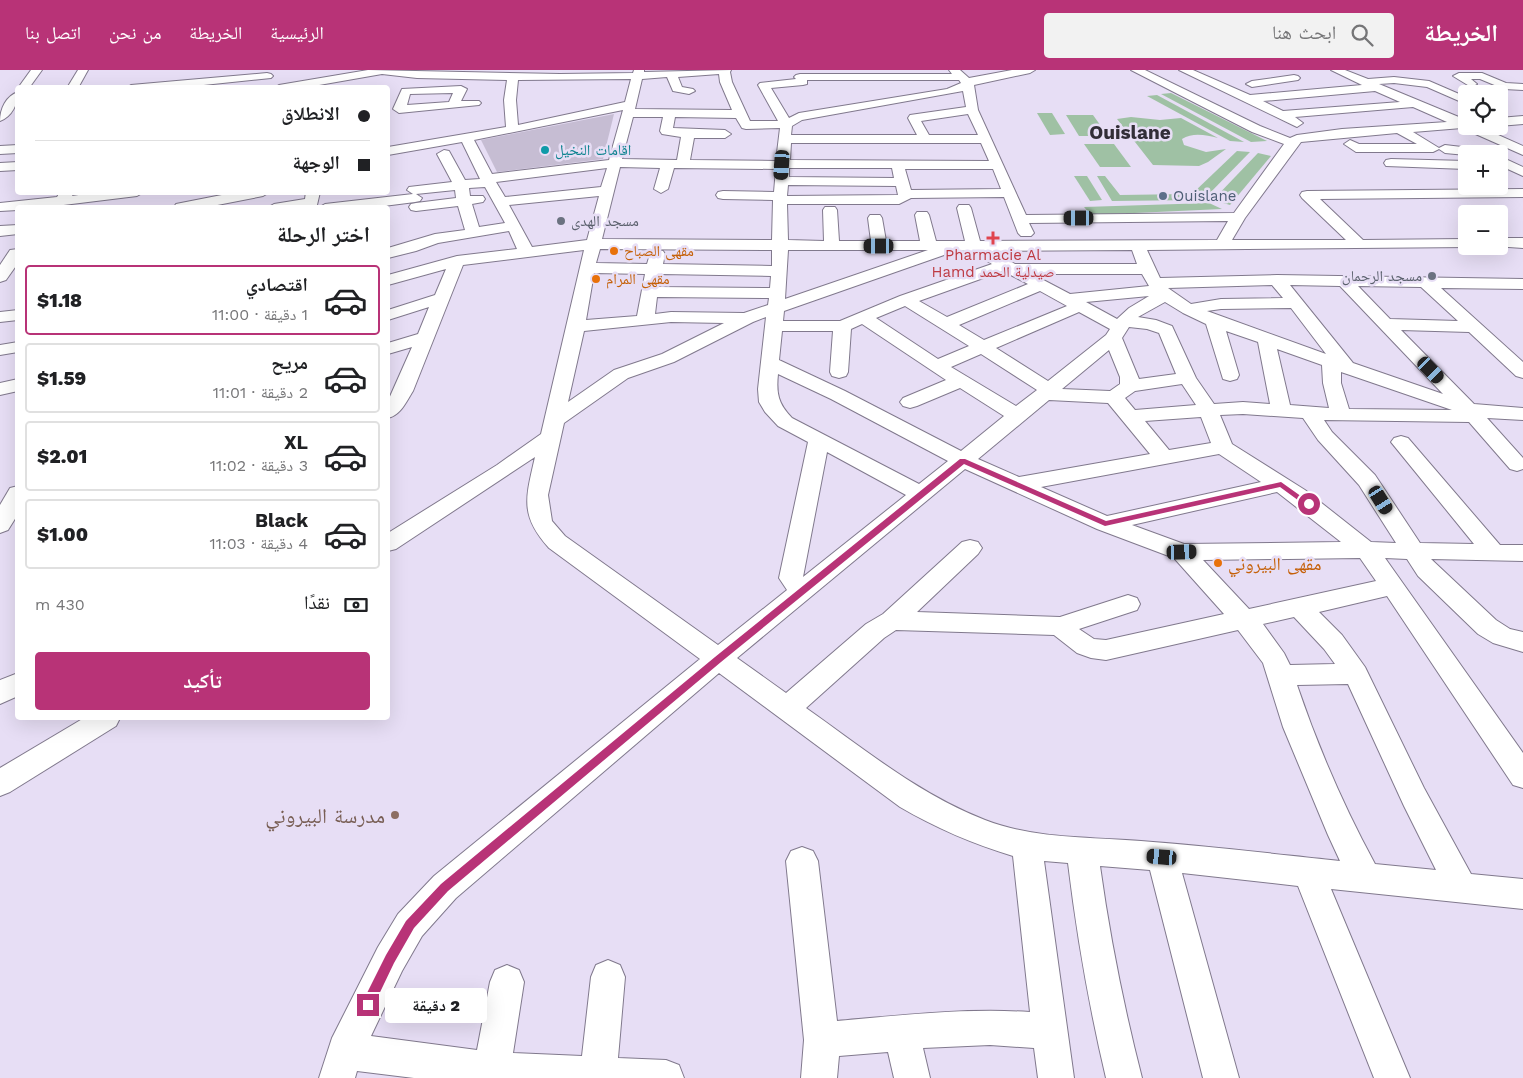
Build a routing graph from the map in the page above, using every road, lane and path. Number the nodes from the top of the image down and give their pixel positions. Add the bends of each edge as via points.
1 (37, 70) edge
2 (83, 70) edge
3 (725, 70) edge
4 (1030, 70) edge
5 (1136, 70) edge
6 (1184, 70) edge
7 (1336, 70) edge
8 (1447, 70) edge
9 (690, 71) edge
10 (269, 73) edge
11 (539, 73) edge
12 (638, 73) edge
13 (883, 73) edge
14 (462, 74) edge
15 (671, 74) junction
16 (221, 75) edge
17 (417, 75) junction
18 (1512, 75) dead end
19 (961, 76) edge
20 (1459, 76) junction
21 (839, 77) junction
22 (1294, 78) dead end
23 (145, 82) edge
24 (1523, 82) edge
25 (1371, 84) junction
26 (1471, 84) dead end
27 (25, 85) edge
28 (74, 85) edge
29 (262, 85) edge
30 (295, 85) edge
31 (361, 85) edge
32 (506, 85) edge
33 (1221, 87) junction
34 (1523, 88) edge
35 (466, 89) junction
36 (689, 91) dead end
37 (1182, 92) junction
38 (15, 96) edge
39 (401, 97) junction
40 (1458, 97) edge
41 (15, 98) edge
42 (855, 98) junction
43 (0, 99) edge
44 (1249, 99) junction
45 (894, 100) junction
46 (390, 101) edge
47 (453, 104) junction
48 (1415, 104) junction
49 (427, 107) junction
50 (628, 109) junction
51 (972, 110) junction
52 (390, 111) edge
53 (670, 113) junction
54 (740, 114) junction
55 (1280, 115) junction
56 (0, 117) edge
57 (475, 119) junction
58 (1458, 122) edge
59 (913, 123) junction
60 (1297, 124) dead end
61 (1458, 125) edge
62 (1400, 129) junction
63 (512, 130) junction
64 (785, 131) junction
65 (688, 134) junction
66 (725, 134) dead end
67 (1489, 135) edge
68 (757, 137) dead end
69 (925, 139) junction
70 (985, 139) junction
71 (1292, 143) junction
72 (413, 147) junction
73 (15, 148) edge
74 (441, 148) junction
75 (1434, 148) junction
76 (0, 150) edge
77 (1523, 150) edge
78 (390, 151) edge
79 (1458, 151) edge
80 (620, 153) junction
81 (1523, 157) edge
82 (890, 160) junction
83 (1508, 160) edge
84 (390, 161) edge
85 (668, 164) junction
86 (683, 164) junction
87 (783, 164) junction
88 (1398, 164) junction
89 (998, 165) junction
90 (1458, 165) edge
91 (1508, 165) edge
92 (15, 166) edge
93 (0, 167) edge
94 (1523, 172) edge
95 (489, 181) junction
96 (781, 181) junction
97 (461, 185) junction
98 (661, 188) dead end
99 (904, 188) junction
100 (607, 191) junction
101 (1508, 191) edge
102 (1458, 192) edge
103 (15, 193) edge
104 (1010, 193) junction
105 (1434, 193) junction
106 (1523, 193) edge
107 (414, 194) junction
108 (115, 195) edge
109 (245, 195) edge
110 (723, 195) dead end
111 (64, 197) edge
112 (780, 198) junction
113 (316, 199) edge
114 (499, 199) junction
115 (368, 201) edge
116 (91, 202) edge
117 (188, 204) edge
118 (36, 205) edge
119 (288, 205) edge
120 (3, 207) edge
121 (964, 208) dead end
122 (460, 209) junction
123 (830, 210) dead end
124 (922, 215) dead end
125 (1238, 217) junction
126 (875, 218) dead end
127 (1020, 219) junction
128 (514, 226) junction
129 (15, 228) edge
130 (0, 231) edge
131 (473, 232) junction
132 (423, 243) junction
133 (1508, 243) edge
134 (1523, 243) edge
135 (594, 244) junction
136 (659, 244) junction
137 (1360, 244) junction
138 (1458, 244) edge
139 (781, 245) junction
140 (1222, 245) junction
141 (832, 246) junction
142 (879, 246) junction
143 (930, 246) junction
144 (957, 246) junction
145 (974, 246) junction
146 (1032, 246) junction
147 (1138, 246) junction
148 (526, 251) junction
149 (13, 252) edge
150 (390, 253) edge
151 (457, 261) junction
152 (1008, 267) junction
153 (587, 268) junction
154 (654, 269) junction
155 (780, 271) junction
156 (868, 276) junction
157 (390, 279) edge
158 (1278, 280) junction
159 (1344, 281) junction
160 (1426, 282) junction
161 (3, 284) edge
162 (1158, 284) junction
163 (1505, 284) junction
164 (1523, 284) edge
165 (1041, 285) junction
166 (650, 292) junction
167 (441, 298) junction
168 (1523, 298) edge
169 (906, 300) junction
170 (1074, 302) junction
171 (1296, 303) junction
172 (776, 309) junction
173 (1190, 309) junction
174 (390, 314) edge
175 (15, 316) edge
176 (0, 318) edge
177 (747, 318) junction
178 (864, 318) junction
179 (1214, 320) junction
180 (645, 321) junction
181 (946, 324) junction
182 (1388, 324) junction
183 (576, 326) junction
184 (842, 326) junction
185 (1473, 327) junction
186 (1118, 329) junction
187 (424, 338) junction
188 (1266, 339) junction
189 (15, 348) edge
190 (390, 348) edge
191 (984, 348) junction
192 (0, 350) edge
193 (770, 363) junction
194 (1339, 365) junction
195 (936, 366) junction
196 (839, 372) dead end
197 (1523, 372) edge
198 (1230, 375) dead end
199 (1187, 378) junction
200 (960, 380) junction
201 (15, 386) edge
202 (0, 389) edge
203 (1047, 392) junction
204 (1122, 392) junction
205 (910, 402) dead end
206 (390, 410) edge
207 (1208, 410) junction
208 (1281, 411) junction
209 (1471, 412) junction
210 (1309, 413) junction
211 (1523, 414) edge
212 (1341, 415) junction
213 (1018, 416) junction
214 (1130, 416) junction
215 (551, 429) junction
216 (819, 440) junction
217 (1401, 442) dead end
218 (1223, 447) junction
219 (1164, 457) junction
220 (963, 460) junction
221 (1517, 464) dead end
222 (1017, 484) junction
223 (1281, 484) junction
224 (922, 494) junction
225 (15, 499) edge
226 (1105, 524) junction
227 (0, 525) edge
228 (390, 541) edge
229 (970, 548) dead end
230 (1366, 550) junction
231 (1182, 552) junction
232 (1413, 552) junction
233 (1494, 552) junction
234 (1523, 553) edge
235 (1393, 586) junction
236 (801, 592) junction
237 (1128, 604) dead end
238 (1298, 606) junction
239 (1245, 620) junction
240 (892, 621) junction
241 (1060, 626) junction
242 (1523, 642) edge
243 (718, 659) junction
244 (1356, 674) junction
245 (1281, 675) junction
246 (15, 685) edge
247 (0, 693) edge
248 (786, 708) junction
249 (103, 720) edge
250 (1523, 776) edge
251 (0, 783) edge
252 (1027, 846) junction
253 (1082, 850) junction
254 (1162, 857) junction
255 (802, 861) dead end
256 (1308, 872) junction
257 (1366, 878) junction
258 (1462, 888) junction
259 (1523, 894) edge
260 (608, 977) dead end
261 (507, 982) dead end
262 (1049, 1031) junction
263 (902, 1033) junction
264 (822, 1040) junction
265 (341, 1065) edge
266 (492, 1070) junction
267 (598, 1075) junction
268 (666, 1078) edge
269 (819, 1078) edge
270 (912, 1078) edge
271 (1056, 1078) edge
272 (1124, 1078) edge
273 (1221, 1078) edge
274 (1392, 1078) edge

1 - 27 street
2 - 28 street
3 - 9 street
3 - 54 street via 726,82
4 - 19 street via 981,78
5 - 37 street
6 - 33 street
7 - 25 street
8 - 20 street
9 - 15 street
10 - 16 street
10 - 29 street
11 - 12 street
11 - 32 street
12 - 15 street
12 - 50 street
13 - 19 street
13 - 21 street
13 - 45 street
14 - 17 street
14 - 32 street
14 - 35 street
15 - 36 street via 677,89
16 - 23 street
17 - 30 street via 371,72
17 - 31 street
18 - 24 street
19 - 45 street via 959,88 949,92
19 - 51 street
20 - 26 street
20 - 34 street via 1482,76 1504,86
21 - 42 street
21 - 64 street via 800,77 805,86 764,85
22 - 33 street
25 - 40 street via 1394,80 1429,84
25 - 44 street
25 - 48 street
32 - 63 street via 507,116
33 - 37 street
33 - 44 street
35 - 39 street
35 - 47 street
37 - 71 street
38 - 43 street
39 - 46 street
39 - 49 street
39 - 52 street
41 - 56 street
42 - 45 street
42 - 64 street via 799,116
44 - 55 street
45 - 59 street
47 - 49 street
47 - 57 street
48 - 55 street
48 - 58 street
49 - 57 street via 424,117
50 - 53 street
50 - 63 street
50 - 80 street
51 - 59 street
51 - 70 street
53 - 54 street
53 - 65 street via 666,131
54 - 64 street via 746,125
55 - 60 street
57 - 63 street
57 - 74 street
57 - 95 street
59 - 69 street
61 - 62 street
62 - 71 street via 1307,137
62 - 75 street
64 - 68 street
64 - 69 street
64 - 87 street
65 - 66 street
65 - 86 street via 681,148
67 - 77 street
69 - 70 street
70 - 89 street
71 - 125 street
72 - 74 street
72 - 78 street
72 - 84 street
73 - 76 street
74 - 97 street
75 - 79 street
75 - 88 street via 1353,146 1376,162
80 - 85 street
80 - 95 street
80 - 100 street
81 - 83 street
82 - 87 street via 837,158
82 - 89 street
82 - 99 street
85 - 86 street
85 - 98 street
86 - 87 street
87 - 96 street
88 - 90 street
88 - 105 street
89 - 104 street
91 - 94 street
92 - 93 street
95 - 97 street
95 - 114 street
96 - 99 street
96 - 112 street
97 - 107 street
97 - 122 street
99 - 104 street
99 - 112 street via 903,199 894,200
100 - 114 street
100 - 135 street
101 - 106 street
102 - 105 street
103 - 120 street
104 - 127 street
105 - 137 street via 1307,194
107 - 115 street
107 - 122 street
107 - 132 street
108 - 116 street
109 - 117 street
110 - 112 street
111 - 116 street
111 - 118 street
112 - 139 street
113 - 115 street
113 - 119 street
114 - 122 street
114 - 128 street
121 - 145 street
122 - 131 street
123 - 141 street
124 - 143 street
125 - 127 street
125 - 140 street
126 - 142 street
127 - 146 street
128 - 131 street
128 - 148 street
129 - 130 street
131 - 132 street
132 - 150 street
133 - 134 street
135 - 136 street
135 - 148 street
135 - 153 street
136 - 139 street
136 - 154 street
137 - 138 street
137 - 140 street
139 - 141 street
139 - 155 street
140 - 147 street
141 - 142 street
142 - 143 street
143 - 144 street
144 - 145 street
144 - 156 street
145 - 146 street
145 - 152 street
146 - 147 street
147 - 162 street
148 - 151 street
149 - 161 street
151 - 157 street
151 - 167 street
152 - 162 street
152 - 165 street
152 - 169 street
153 - 154 street
153 - 183 street
154 - 155 street
154 - 166 street
155 - 172 street
156 - 169 street
156 - 172 street
158 - 159 street
158 - 162 street
158 - 171 street
159 - 160 street
159 - 182 street
160 - 163 street
160 - 185 street
162 - 170 street
162 - 173 street
162 - 186 street
163 - 164 street
163 - 168 street
165 - 170 street
165 - 181 street
166 - 172 street
166 - 180 street
167 - 174 street
167 - 187 street
169 - 178 street
169 - 181 street
170 - 186 street
170 - 191 street
171 - 173 street via 1221,304
171 - 194 street
172 - 177 street
172 - 184 street
172 - 193 street
173 - 179 street
175 - 176 street
177 - 180 street via 671,317
177 - 215 street via 668,358 621,374
178 - 184 street
178 - 195 street
179 - 188 street
179 - 198 street
180 - 183 street
181 - 191 street
182 - 185 street
182 - 209 street
183 - 215 street
184 - 196 street
185 - 197 street
186 - 199 street via 1150,324 1166,330
186 - 203 street
186 - 204 street via 1128,377
187 - 190 street
187 - 206 street via 396,404
188 - 194 street
188 - 208 street
189 - 192 street
191 - 195 street
191 - 203 street
193 - 216 street via 767,399 772,410 785,422
193 - 220 street
194 - 209 street
194 - 212 street via 1332,383
195 - 200 street
199 - 204 street
199 - 207 street
200 - 205 street
200 - 213 street
201 - 202 street
203 - 204 street
203 - 213 street
204 - 214 street
207 - 208 street
207 - 214 street
207 - 218 street
208 - 210 street
209 - 211 street
209 - 212 street
209 - 221 street
210 - 212 street
210 - 232 street via 1325,436 1367,480
213 - 220 street
214 - 219 street
215 - 228 street via 504,470
215 - 243 street via 537,494 537,513 542,527 557,542
216 - 224 street
216 - 236 street via 791,578
217 - 233 street
218 - 219 street
218 - 223 street
219 - 222 street
220 - 222 street
220 - 224 street
222 - 226 street
223 - 226 street
223 - 230 street
224 - 236 street
225 - 227 street
226 - 231 street
229 - 240 street
230 - 231 street
230 - 232 street
230 - 235 street
231 - 239 street
232 - 233 street
232 - 242 street via 1432,577 1487,627 1502,636
233 - 234 street
235 - 238 street
235 - 250 street
236 - 243 street
237 - 241 street
238 - 239 street
238 - 244 street via 1333,642
239 - 241 street via 1106,650 1092,650 1081,645
239 - 245 street via 1268,648
240 - 241 street
240 - 248 street via 874,631
243 - 248 street
243 - 265 street via 445,887 410,925 390,959
244 - 245 street
244 - 258 street
245 - 257 street via 1308,753 1343,835
246 - 247 street
248 - 252 street via 910,798 982,833
249 - 251 street
252 - 253 street
252 - 262 street
253 - 254 street
253 - 272 street via 1095,945
254 - 256 street
254 - 273 street
255 - 264 street
256 - 257 street
256 - 274 street
257 - 258 street
258 - 259 street
260 - 267 street
261 - 266 street
262 - 263 street via 990,1027
262 - 271 street
263 - 264 street
263 - 270 street
264 - 269 street
265 - 266 street
266 - 267 street
267 - 268 street

